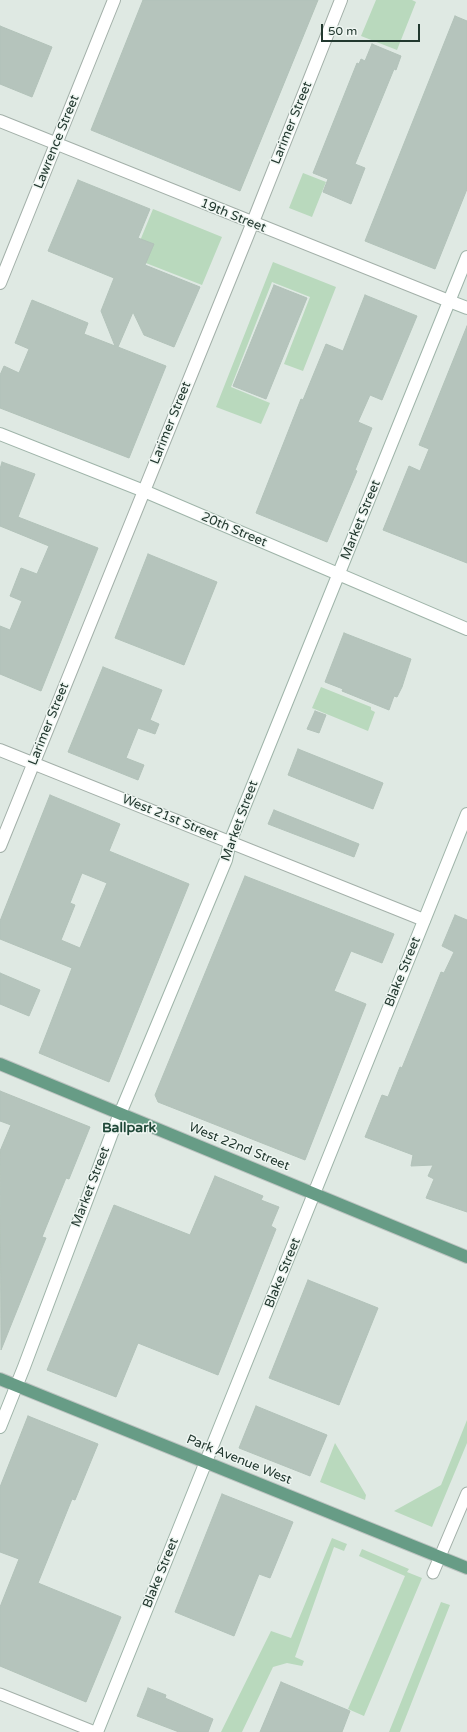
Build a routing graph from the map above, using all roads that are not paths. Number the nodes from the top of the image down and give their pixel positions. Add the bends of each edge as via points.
1 (114, 0) edge
2 (341, 0) edge
3 (0, 121) edge
4 (56, 144) junction
5 (252, 224) junction
6 (467, 257) edge
7 (0, 283) edge
8 (450, 301) junction
9 (467, 308) edge
10 (0, 434) edge
11 (144, 491) junction
12 (339, 574) junction
13 (467, 629) edge
14 (0, 750) edge
15 (33, 763) junction
16 (467, 814) edge
17 (230, 842) junction
18 (0, 846) edge
19 (424, 920) junction
20 (0, 1064) edge
21 (120, 1113) junction
22 (315, 1193) junction
23 (467, 1257) edge
24 (0, 1379) edge
25 (17, 1386) junction
26 (0, 1426) edge
27 (206, 1462) junction
28 (467, 1493) edge
29 (440, 1557) junction
30 (467, 1568) edge
31 (433, 1573) dead end
32 (0, 1694) edge
33 (96, 1732) edge

1 - 4 main road, Lawrence Street
2 - 5 main road, Larimer Street
3 - 4 main road, 19th Street
4 - 5 main road, 19th Street
4 - 7 main road, Lawrence Street
5 - 8 main road, 19th Street
5 - 11 main road, Larimer Street
6 - 8 main road, Market Street
8 - 9 main road, 19th Street
8 - 12 main road, Market Street
10 - 11 main road, 20th Street
11 - 12 main road, 20th Street
11 - 15 main road, Larimer Street
12 - 13 main road, 20th Street
12 - 17 main road, Market Street
14 - 15 main road, West 21st Street
15 - 17 main road, West 21st Street
15 - 18 main road, Larimer Street
16 - 19 main road, Blake Street
17 - 19 main road, West 21st Street
17 - 21 main road, Market Street via 226,860
19 - 22 main road, Blake Street
20 - 21 main road, West 22nd Street
21 - 22 main road, West 22nd Street
21 - 25 main road, Market Street
22 - 23 main road, West 22nd Street
22 - 27 main road, Blake Street
24 - 25 main road, Park Avenue West
25 - 26 main road, Market Street
25 - 27 main road, Park Avenue West
27 - 29 main road, Park Avenue West
27 - 33 main road, Blake Street
28 - 29 street
29 - 30 main road, Park Avenue West
29 - 31 street
32 - 33 street

